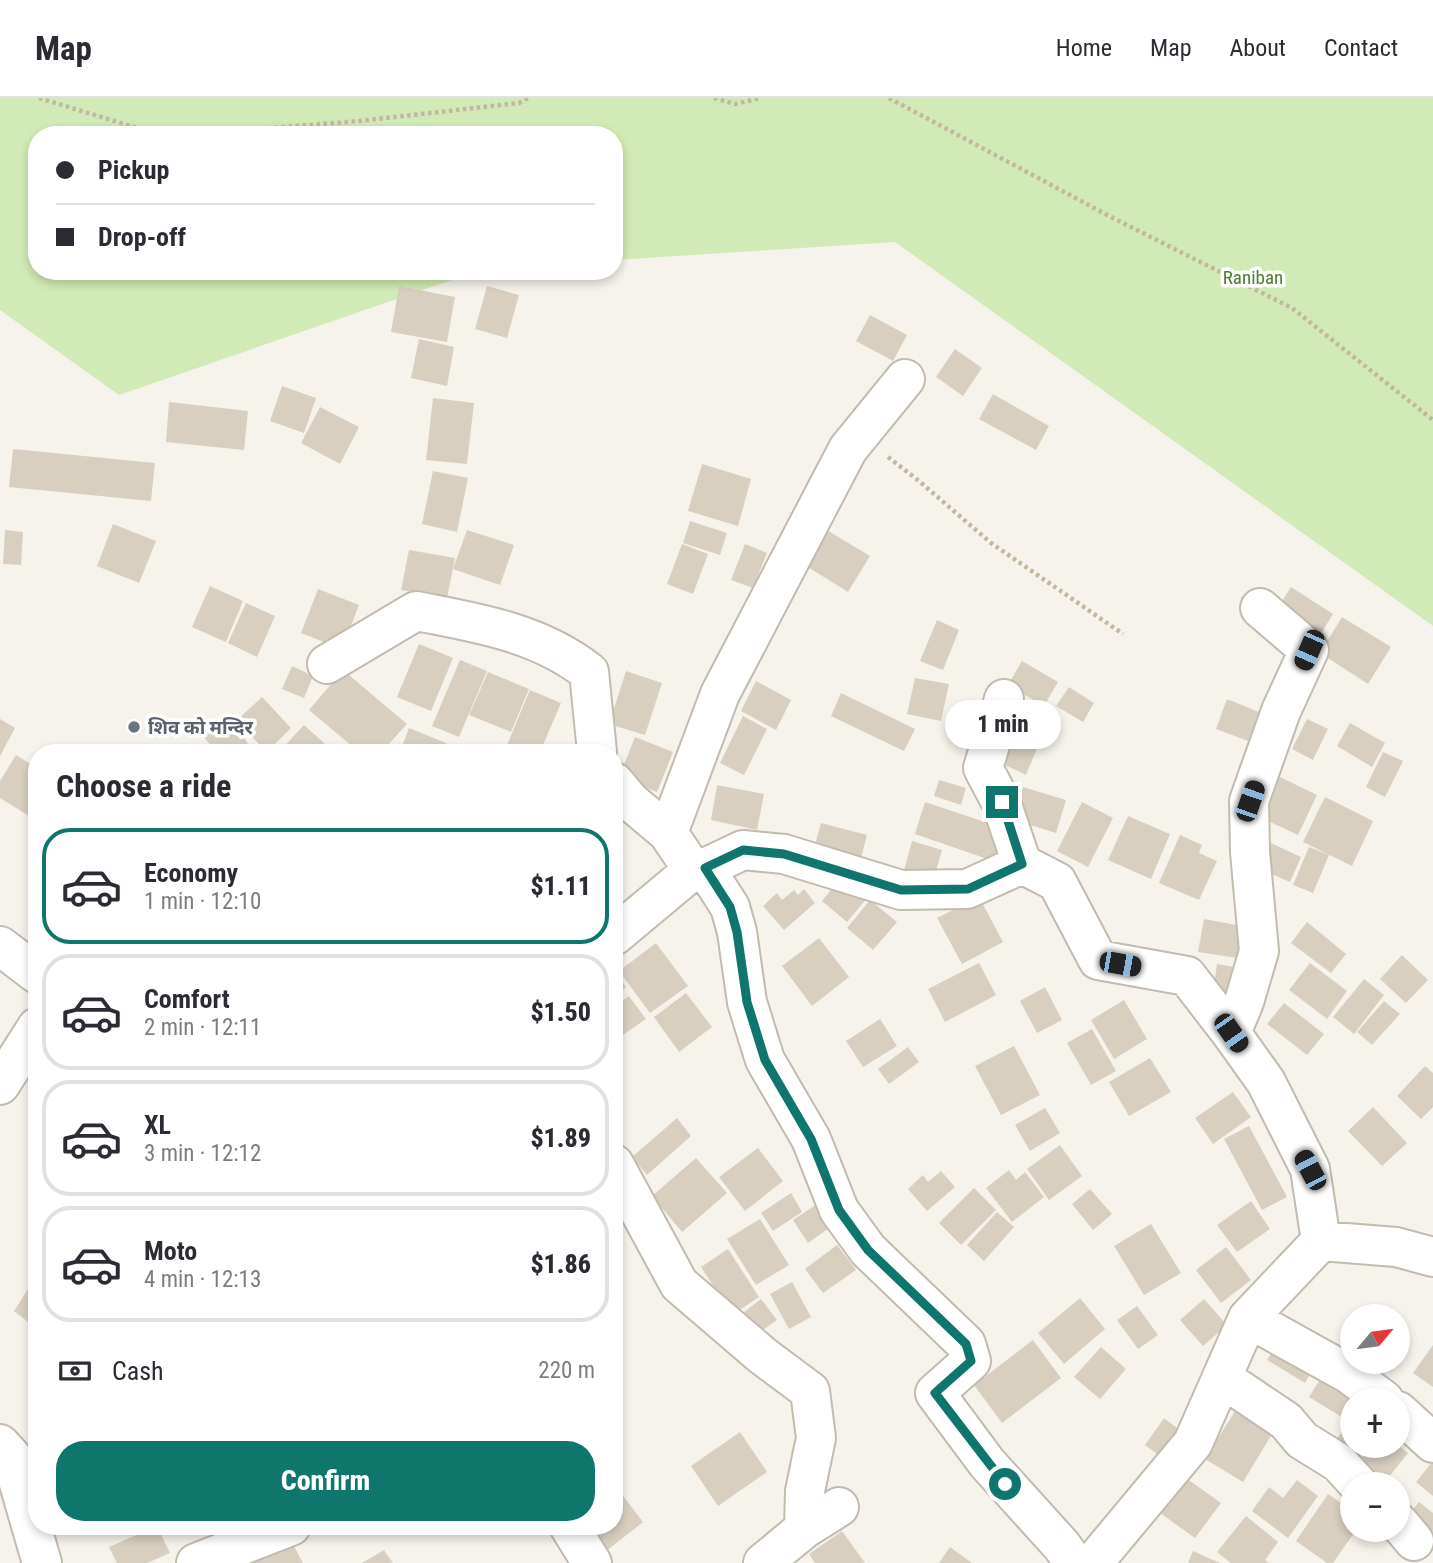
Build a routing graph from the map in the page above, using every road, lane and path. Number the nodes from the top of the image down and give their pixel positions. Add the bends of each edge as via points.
1 (39, 98) edge
2 (528, 98) edge
3 (713, 98) edge
4 (761, 98) edge
5 (889, 98) edge
6 (131, 126) edge
7 (296, 126) edge
8 (905, 379) dead end
9 (1433, 420) edge
10 (859, 435) junction
11 (1260, 608) dead end
12 (1123, 634) dead end
13 (327, 664) dead end
14 (1003, 699) dead end
15 (596, 744) edge
16 (623, 792) edge
17 (668, 833) junction
18 (1022, 864) junction
19 (699, 869) junction
20 (623, 929) edge
21 (0, 946) edge
22 (28, 967) edge
23 (1231, 1033) junction
24 (28, 1041) edge
25 (0, 1085) edge
26 (623, 1181) edge
27 (1321, 1241) junction
28 (1433, 1257) edge
29 (1248, 1318) junction
30 (1220, 1383) junction
31 (1368, 1388) edge
32 (1410, 1422) edge
33 (1433, 1443) edge
34 (12, 1453) edge
35 (1347, 1472) edge
36 (839, 1507) dead end
37 (28, 1512) edge
38 (804, 1529) junction
39 (34, 1535) edge
40 (268, 1535) edge
41 (575, 1535) edge
42 (42, 1563) edge
43 (196, 1563) edge
44 (592, 1563) edge
45 (763, 1563) edge
46 (1074, 1563) edge
47 (1093, 1563) edge

1 - 6 path
2 - 7 path via 519,103
3 - 4 path via 735,104
5 - 9 path via 1292,308
8 - 10 street
10 - 12 path via 991,544
10 - 17 street via 720,694
11 - 23 street via 1309,650 1250,801 1259,951
13 - 15 street via 416,611 498,627 568,655 589,672
14 - 18 street via 983,768 1002,802
16 - 17 street
17 - 19 street
18 - 19 street via 968,889 901,890 784,854 743,850
18 - 23 street via 1057,882 1098,960 1187,976
19 - 20 street
19 - 46 street via 730,907 747,1002 765,1060 811,1139 839,1210 868,1250 966,1344 971,1361 935,1393 987,1463
21 - 22 street
23 - 27 street via 1266,1082 1310,1170
24 - 25 street
26 - 38 street via 679,1284 810,1391 817,1438 805,1490
27 - 28 street via 1396,1247
27 - 29 street
29 - 30 street
29 - 31 street
30 - 35 street via 1234,1386 1286,1421 1302,1440
30 - 47 street via 1193,1443
32 - 33 street
34 - 37 street
36 - 38 street
38 - 45 street
39 - 42 street
40 - 43 street
41 - 44 street

